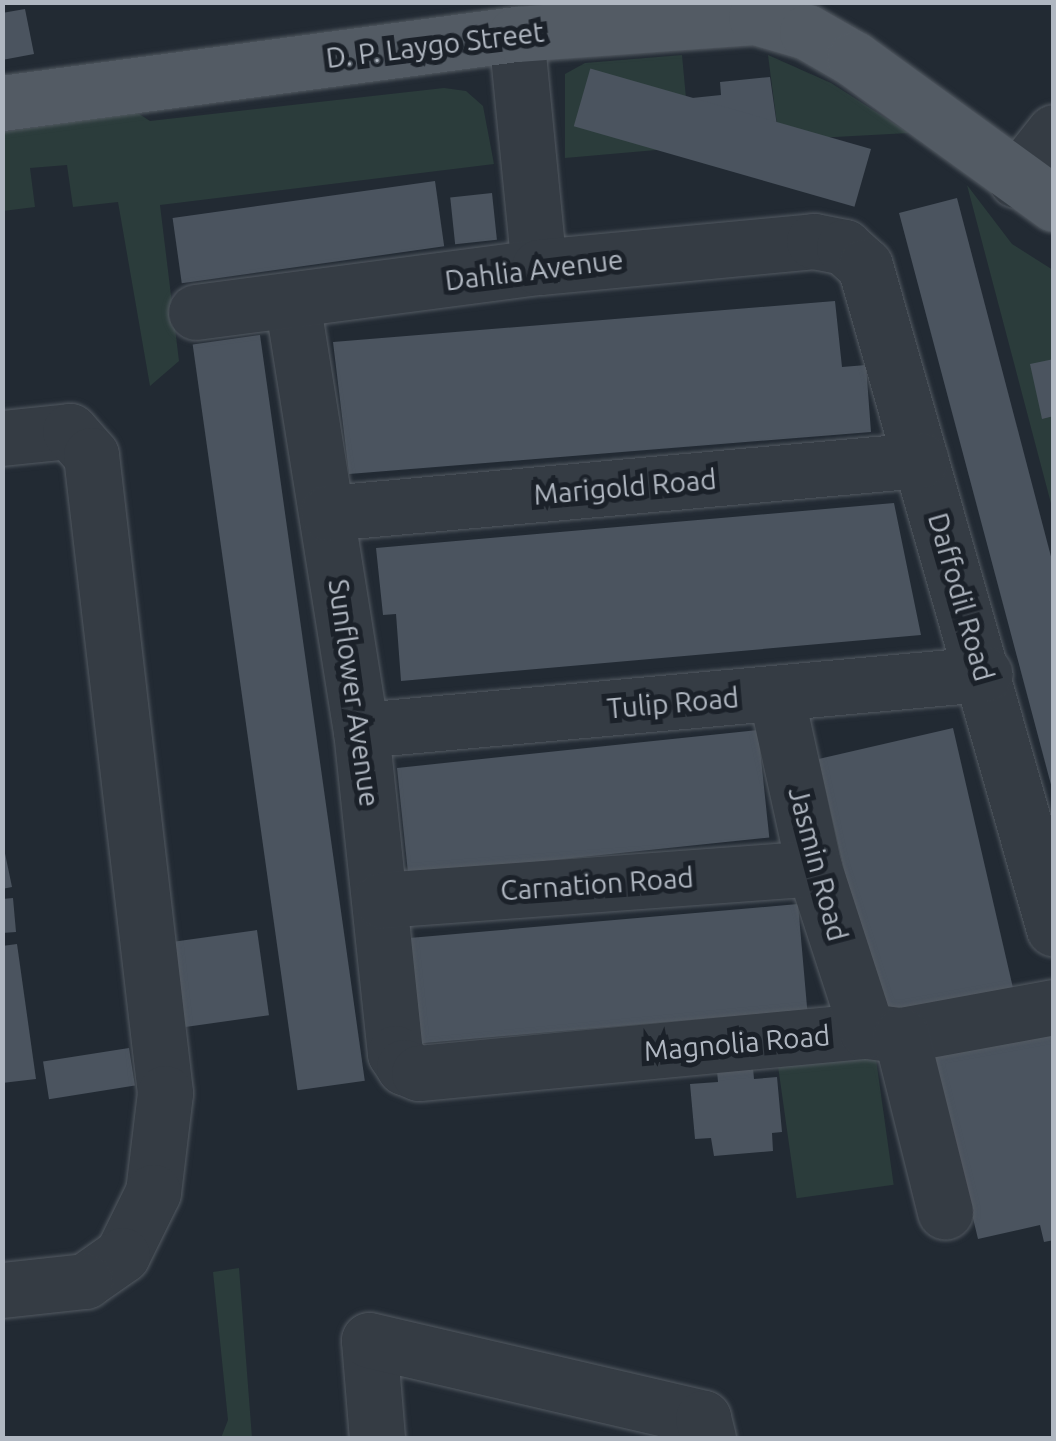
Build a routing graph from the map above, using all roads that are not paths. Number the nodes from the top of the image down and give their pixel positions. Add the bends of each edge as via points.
1 (516, 34) junction
2 (2, 103) edge
3 (1054, 132) edge
4 (1035, 192) edge
5 (865, 266) joint
6 (539, 267) junction
7 (292, 301) junction
8 (196, 312) dead end
9 (2, 438) edge
10 (922, 460) junction
11 (328, 513) junction
12 (984, 674) junction
13 (776, 694) junction
14 (361, 730) junction
15 (814, 868) junction
16 (381, 900) junction
17 (1054, 929) edge
18 (1054, 1007) edge
19 (884, 1033) junction
20 (419, 1074) joint
21 (946, 1212) dead end
22 (2, 1290) edge
23 (377, 1438) edge
24 (708, 1438) edge

1 - 2 main road, D. P. Laygo Street
1 - 4 main road, D. P. Laygo Street via 756,17 807,32 854,58
1 - 6 street
3 - 4 street
5 - 6 street, Dahlia Avenue via 844,247 814,242
5 - 10 street, Daffodil Road
6 - 7 street, Dahlia Avenue
7 - 8 street, Dahlia Avenue
7 - 11 street, Sunflower Avenue
9 - 22 street via 70,431 91,455 165,1092 153,1192 122,1255 85,1281
10 - 11 street, Marigold Road
10 - 12 street, Daffodil Road
11 - 14 street, Sunflower Avenue
12 - 13 street, Tulip Road
12 - 17 street, Daffodil Road
13 - 14 street, Tulip Road
13 - 15 street, Jasmin Road
14 - 16 street, Sunflower Avenue
15 - 16 street, Carnation Road
15 - 19 street, Jasmin Road
16 - 20 street, Sunflower Avenue via 395,1053
18 - 19 street, Magnolia Road
19 - 20 street, Magnolia Road
19 - 21 street, Jasmin Road
23 - 24 street via 369,1340 703,1418

